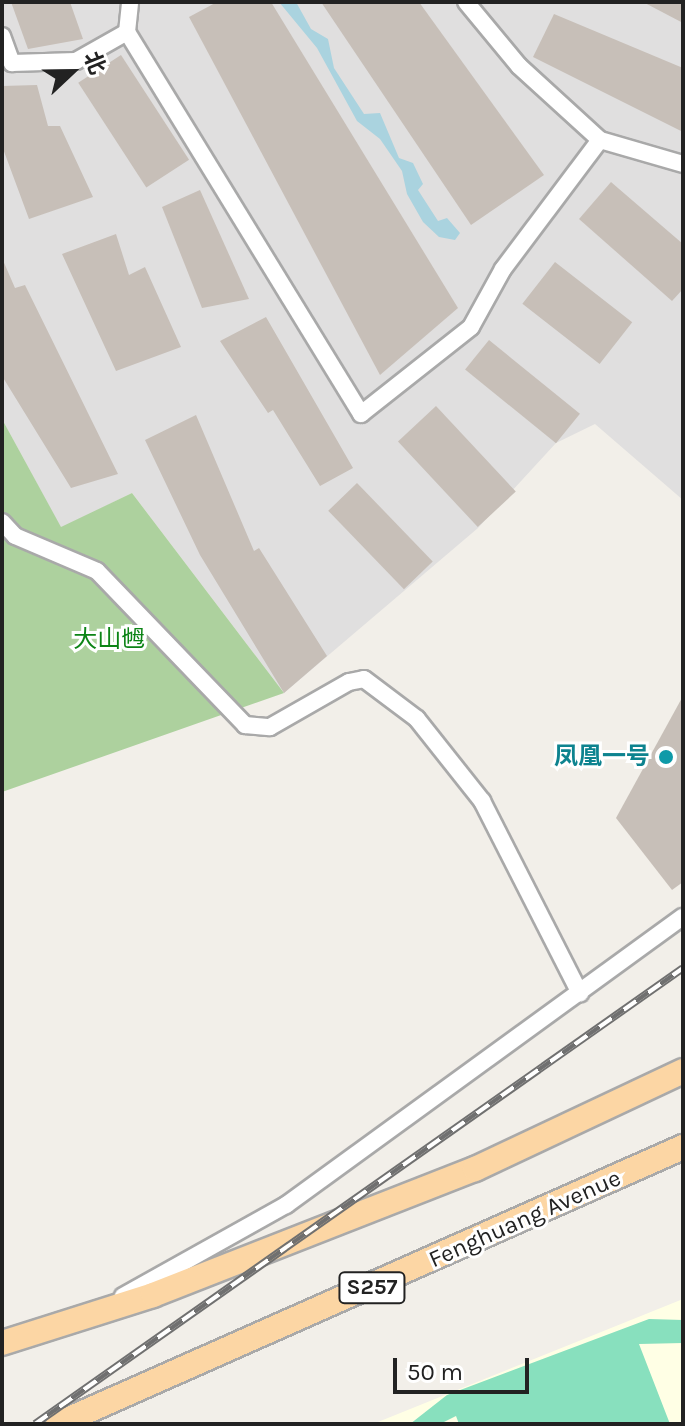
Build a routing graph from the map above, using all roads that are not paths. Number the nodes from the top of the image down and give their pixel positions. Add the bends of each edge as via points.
1 (130, 2) edge
2 (466, 2) edge
3 (127, 32) junction
4 (2, 36) edge
5 (600, 140) junction
6 (683, 164) edge
7 (2, 522) edge
8 (683, 917) edge
9 (580, 993) junction
10 (683, 1071) edge
11 (683, 1147) edge
12 (71, 1319) junction
13 (2, 1343) edge
14 (58, 1424) edge

1 - 3 street
2 - 5 street via 519,66
3 - 4 street via 76,61 64,62 12,63
3 - 5 street via 361,414 471,327 503,269
5 - 6 street
7 - 9 street via 15,536 97,571 245,725 270,727 349,682 364,679 417,719 482,801
8 - 9 street
9 - 12 street via 286,1205 121,1298
10 - 12 main road via 475,1169 153,1295
11 - 14 main road, Fenghuang Avenue / S257
12 - 13 main road

